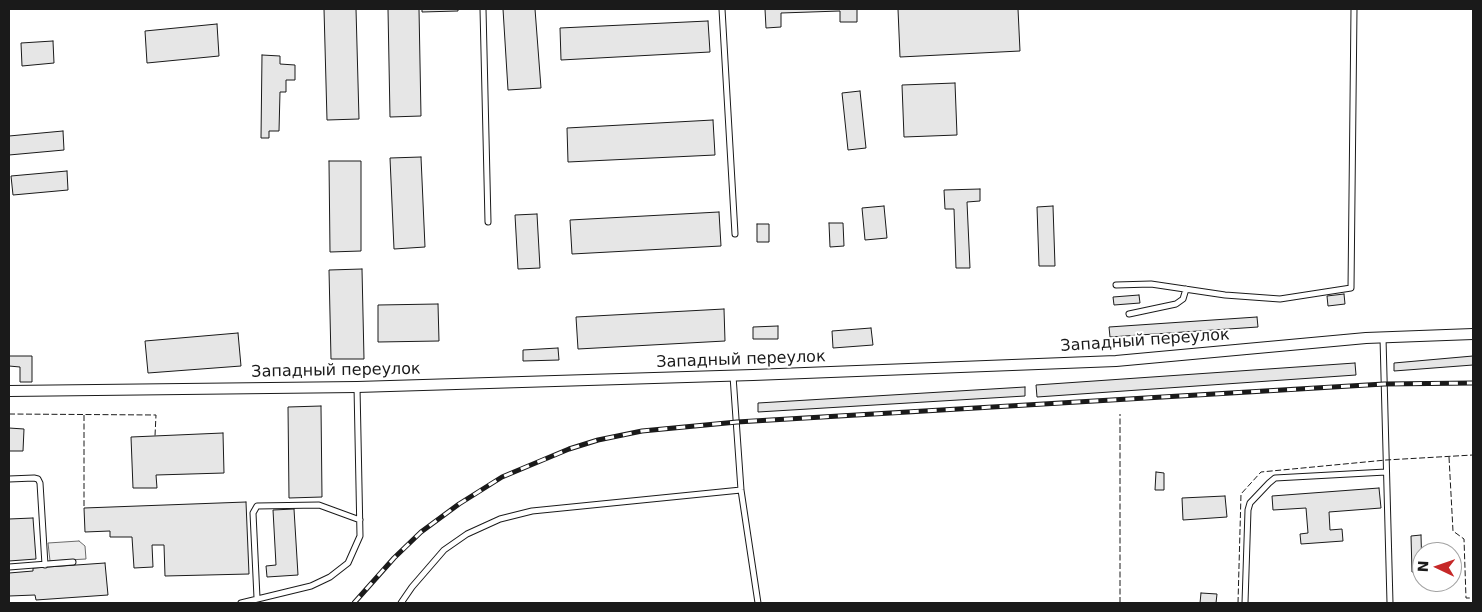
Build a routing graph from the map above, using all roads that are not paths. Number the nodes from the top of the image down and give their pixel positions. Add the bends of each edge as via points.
1 (483, 9) edge
2 (722, 9) edge
3 (1354, 9) edge
4 (488, 222) dead end
5 (735, 234) dead end
6 (1116, 285) dead end
7 (1186, 289) junction
8 (1128, 314) dead end
9 (1473, 334) edge
10 (1383, 337) junction
11 (733, 376) junction
12 (357, 387) junction
13 (9, 391) edge
14 (1386, 472) junction
15 (9, 479) edge
16 (741, 490) junction
17 (360, 520) junction
18 (73, 562) dead end
19 (45, 564) junction
20 (9, 568) edge
21 (257, 598) junction
22 (241, 603) edge
23 (401, 603) edge
24 (758, 603) edge
25 (1245, 603) edge
26 (1390, 603) edge

1 - 4 lane
2 - 5 lane
3 - 7 lane via 1351,288 1280,299
6 - 7 lane via 1151,284
7 - 8 lane via 1184,298 1176,304
9 - 10 street, Западный переулок
10 - 11 street, Западный переулок via 1116,361
10 - 14 lane
11 - 12 street, Западный переулок
11 - 16 lane
12 - 13 street, Западный переулок
12 - 17 lane
14 - 25 lane via 1275,478 1269,483 1250,503 1248,510
14 - 26 lane
15 - 19 lane via 34,478 40,483
16 - 23 lane via 532,511 500,519 467,534 444,550
16 - 24 lane
17 - 21 lane via 360,536 348,563 330,578 311,586
17 - 21 lane via 319,506 257,506 253,513
18 - 19 lane
19 - 20 lane
21 - 22 lane

